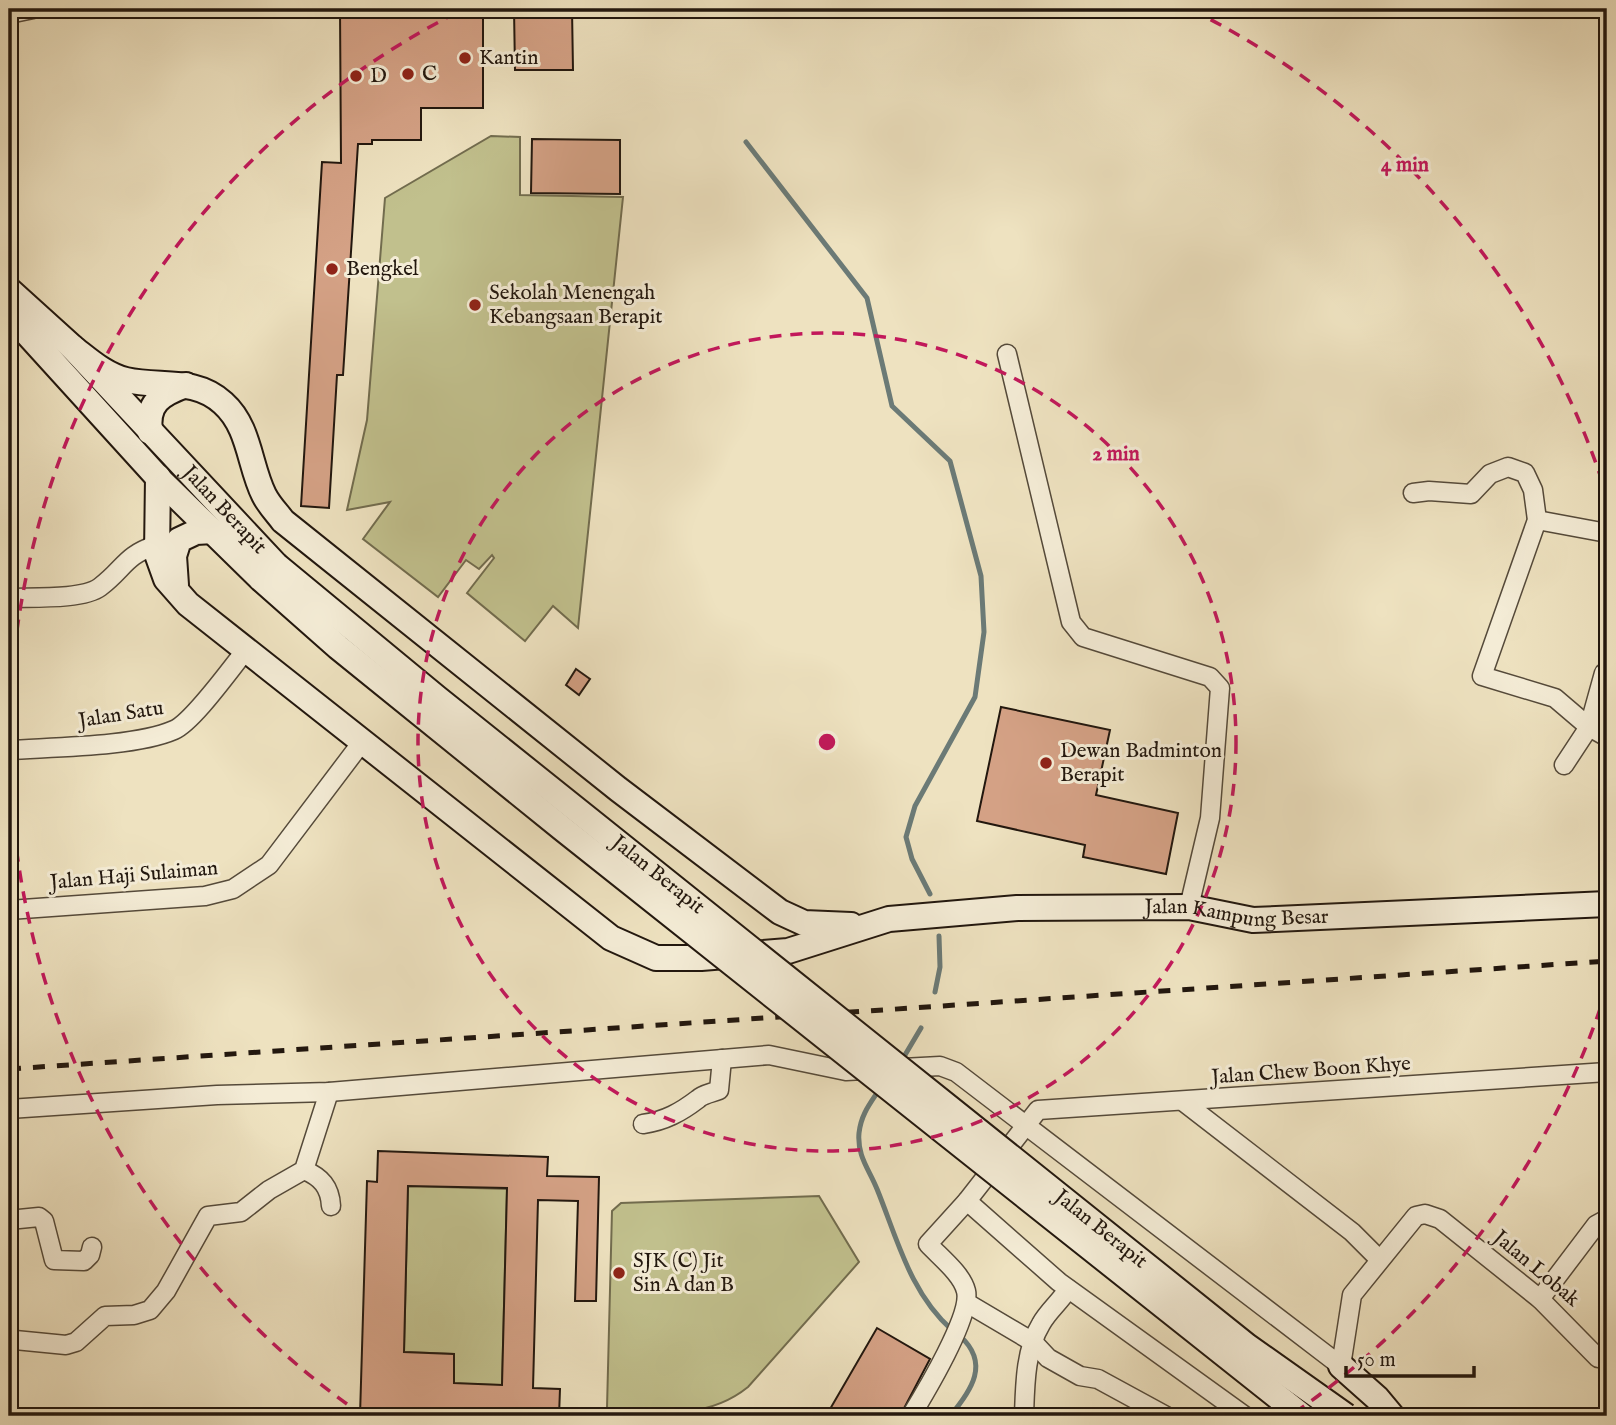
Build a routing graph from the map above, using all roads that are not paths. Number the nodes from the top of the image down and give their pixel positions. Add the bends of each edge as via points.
1 (33, 9) edge
2 (9, 14) edge
3 (9, 290) edge
4 (9, 307) edge
5 (72, 347) junction
6 (1007, 354) dead end
7 (187, 385) junction
8 (150, 432) junction
9 (158, 477) junction
10 (1413, 493) dead end
11 (1537, 520) junction
12 (213, 531) junction
13 (1607, 533) edge
14 (156, 545) junction
15 (269, 572) junction
16 (178, 593) junction
17 (9, 598) edge
18 (246, 650) junction
19 (1604, 673) dead end
20 (1589, 727) junction
21 (1607, 737) edge
22 (362, 742) junction
23 (9, 750) edge
24 (1564, 765) dead end
25 (1607, 904) edge
26 (1189, 907) junction
27 (9, 910) edge
28 (780, 912) junction
29 (869, 924) junction
30 (763, 952) junction
31 (723, 1059) junction
32 (1607, 1072) edge
33 (329, 1092) junction
34 (1185, 1102) junction
35 (9, 1109) edge
36 (643, 1124) dead end
37 (1026, 1126) junction
38 (304, 1170) junction
39 (967, 1201) junction
40 (331, 1206) dead end
41 (1607, 1219) edge
42 (9, 1220) edge
43 (92, 1247) dead end
44 (1379, 1259) junction
45 (1068, 1289) junction
46 (1540, 1299) junction
47 (967, 1303) junction
48 (15, 1340) dead end
49 (1033, 1342) junction
50 (1598, 1358) dead end
51 (1341, 1366) junction
52 (911, 1416) edge
53 (1024, 1416) edge
54 (1166, 1416) edge
55 (1245, 1416) edge
56 (1302, 1416) edge
57 (1346, 1416) edge
58 (1392, 1416) edge

1 - 2 street
3 - 5 main road, Jalan Berapit
4 - 9 main road via 22,328
5 - 7 main road via 105,373 128,381
5 - 8 main road, Jalan Berapit
6 - 26 street via 1071,622 1083,636 1210,677 1220,688 1210,818
7 - 8 main road via 159,397 150,409
7 - 28 main road via 208,392 235,416 264,497 283,521
8 - 15 main road, Jalan Berapit
9 - 12 main road
9 - 14 main road
10 - 11 street via 1471,494 1490,474 1508,467 1525,473 1534,490
11 - 13 street
11 - 20 street via 1482,676 1555,698
12 - 15 main road
12 - 16 main road via 195,532 179,540 174,556
14 - 16 main road via 166,579
14 - 17 street via 136,552 99,588
15 - 56 main road, bridge via 338,647
15 - 57 main road, Jalan Berapit, bridge via 437,698 1236,1338
16 - 18 main road
18 - 22 main road
18 - 23 street, Jalan Satu via 175,730 118,742
19 - 20 street
20 - 21 street
20 - 24 street
22 - 27 street, Jalan Haji Sulaiman via 269,865 233,889 205,896
22 - 30 main road via 611,938 635,951 690,958
25 - 26 main road, Jalan Kampung Besar via 1253,920
26 - 29 main road, Jalan Kampung Besar via 1017,908
28 - 29 main road via 804,923
28 - 30 main road
29 - 30 main road via 788,951
31 - 33 street
31 - 36 street via 719,1090 688,1109
31 - 37 street via 769,1055 846,1071 940,1066 956,1072
32 - 34 street, Jalan Chew Boon Khye
33 - 35 street
33 - 38 street
34 - 37 street, Jalan Chew Boon Khye via 1047,1108 1038,1110
34 - 44 street via 1352,1232
37 - 39 street, Jalan Chew Boon Khye
37 - 51 street
38 - 40 street via 326,1184
38 - 48 street via 241,1212 208,1216 166,1291 150,1310 105,1316 76,1342 65,1345
39 - 45 street
39 - 47 street, Jalan Chew Boon Khye via 928,1244 961,1280
41 - 46 street via 1596,1225
42 - 43 street via 39,1217 44,1221 54,1260 60,1262 84,1261
44 - 46 street, Jalan Lobak via 1416,1216 1425,1214 1440,1219
44 - 51 street via 1352,1295
45 - 49 street
45 - 55 street
46 - 50 street, Jalan Lobak
47 - 49 street
47 - 52 street
49 - 53 street
49 - 54 street via 1069,1370 1098,1379
51 - 58 main road

